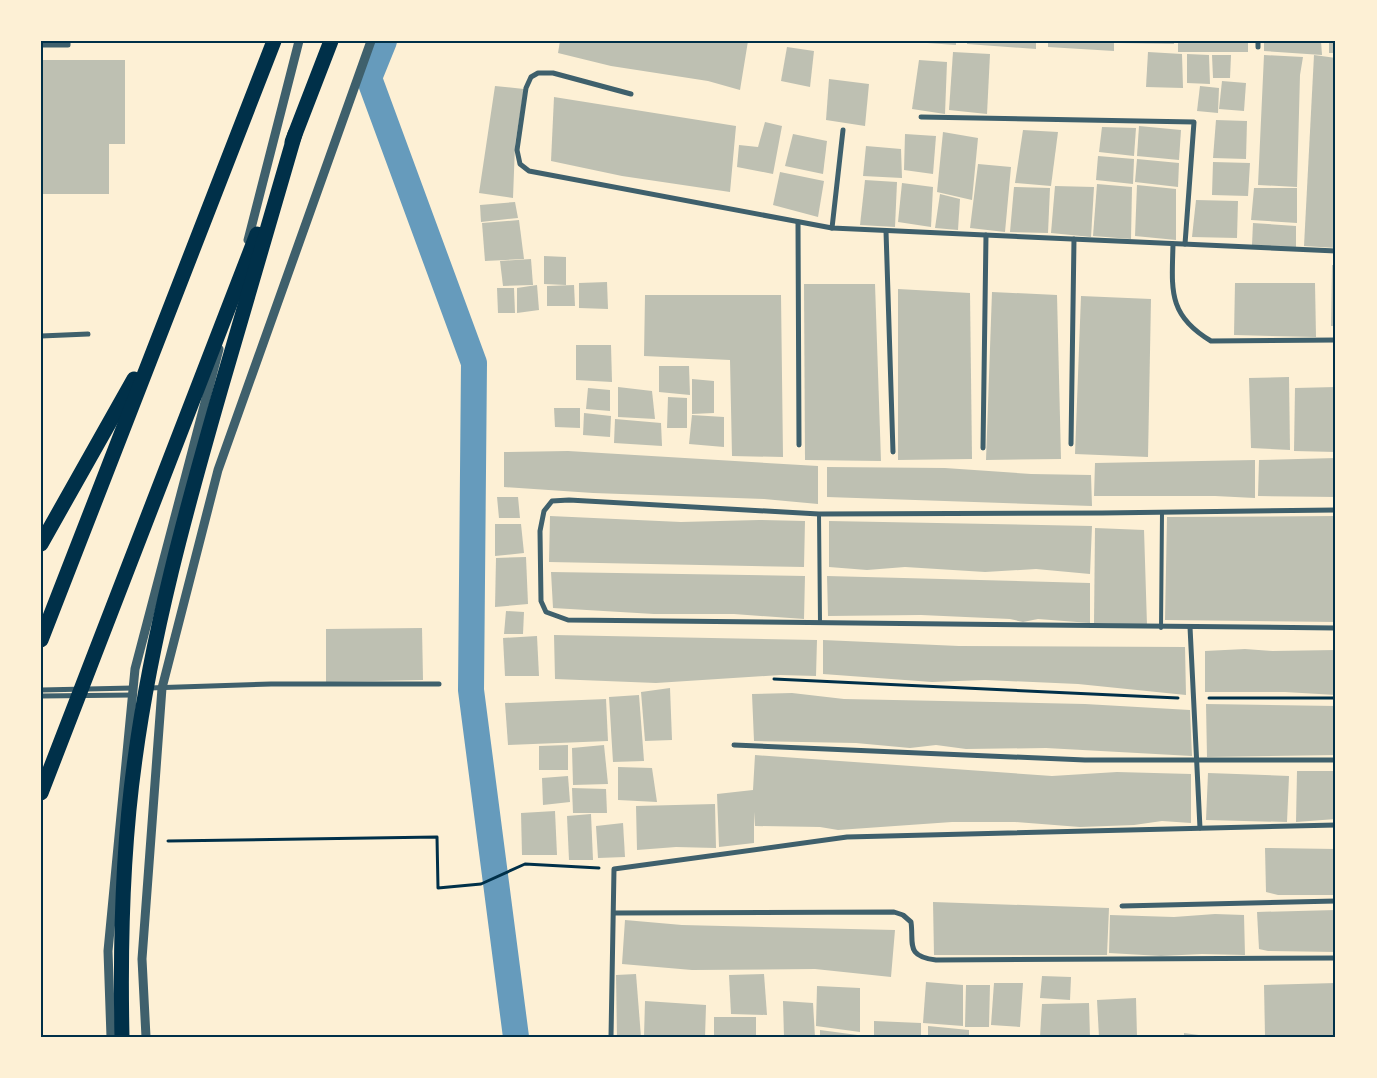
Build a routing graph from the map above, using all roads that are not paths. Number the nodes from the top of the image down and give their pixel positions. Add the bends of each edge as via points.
1 (274, 41) edge
2 (299, 41) edge
3 (331, 41) edge
4 (371, 41) edge
5 (68, 43) edge
6 (41, 45) edge
7 (631, 94) dead end
8 (921, 117) dead end
9 (843, 130) dead end
10 (295, 134) junction
11 (798, 222) junction
12 (832, 228) junction
13 (886, 230) junction
14 (986, 235) junction
15 (1074, 239) junction
16 (1173, 244) junction
17 (1185, 244) junction
18 (1336, 251) edge
19 (160, 332) junction
20 (88, 334) dead end
21 (41, 336) edge
22 (1336, 340) edge
23 (1071, 444) dead end
24 (799, 445) dead end
25 (983, 448) dead end
26 (893, 452) dead end
27 (1336, 510) edge
28 (1162, 513) junction
29 (819, 514) junction
30 (41, 544) edge
31 (820, 623) junction
32 (1190, 627) junction
33 (1161, 628) junction
34 (1336, 628) edge
35 (41, 640) edge
36 (439, 684) dead end
37 (41, 690) edge
38 (162, 691) junction
39 (131, 692) junction
40 (41, 696) edge
41 (734, 745) dead end
42 (1195, 760) junction
43 (1336, 760) edge
44 (41, 792) edge
45 (1336, 824) edge
46 (1200, 828) junction
47 (1336, 902) edge
48 (1122, 906) dead end
49 (614, 913) junction
50 (1336, 958) edge
51 (111, 1037) edge
52 (122, 1037) edge
53 (146, 1037) edge
54 (611, 1037) edge

1 - 19 highway
2 - 39 street via 134,668
3 - 10 highway
4 - 38 street via 218,470
5 - 6 street
7 - 11 street via 553,73 538,73 531,77 526,88 517,150 520,164 528,171
8 - 17 street via 1194,122
9 - 12 street
10 - 44 highway
10 - 52 highway via 202,456 151,663 135,758 125,850 120,948
11 - 12 street
11 - 24 street
12 - 13 street
13 - 14 street
13 - 26 street
14 - 15 street
14 - 25 street
15 - 16 street
15 - 23 street
16 - 17 street
16 - 22 street via 1172,290 1176,307 1199,334 1211,341
17 - 18 street
19 - 30 highway
19 - 35 highway
20 - 21 street
27 - 28 street
28 - 29 street
28 - 33 lane
29 - 31 lane
29 - 31 street via 552,501 544,511 540,531 541,601 546,612 568,620
31 - 33 street
32 - 33 street
32 - 34 street
32 - 42 street
36 - 38 street
37 - 39 street
38 - 39 street
38 - 53 street via 142,959
39 - 40 street
39 - 51 street via 108,951
41 - 42 street via 1085,760
42 - 43 street
42 - 46 street
45 - 46 street
46 - 49 street via 847,837 614,869
47 - 48 street
49 - 50 street via 894,912 911,922 911,947 916,953 936,960
49 - 54 street

